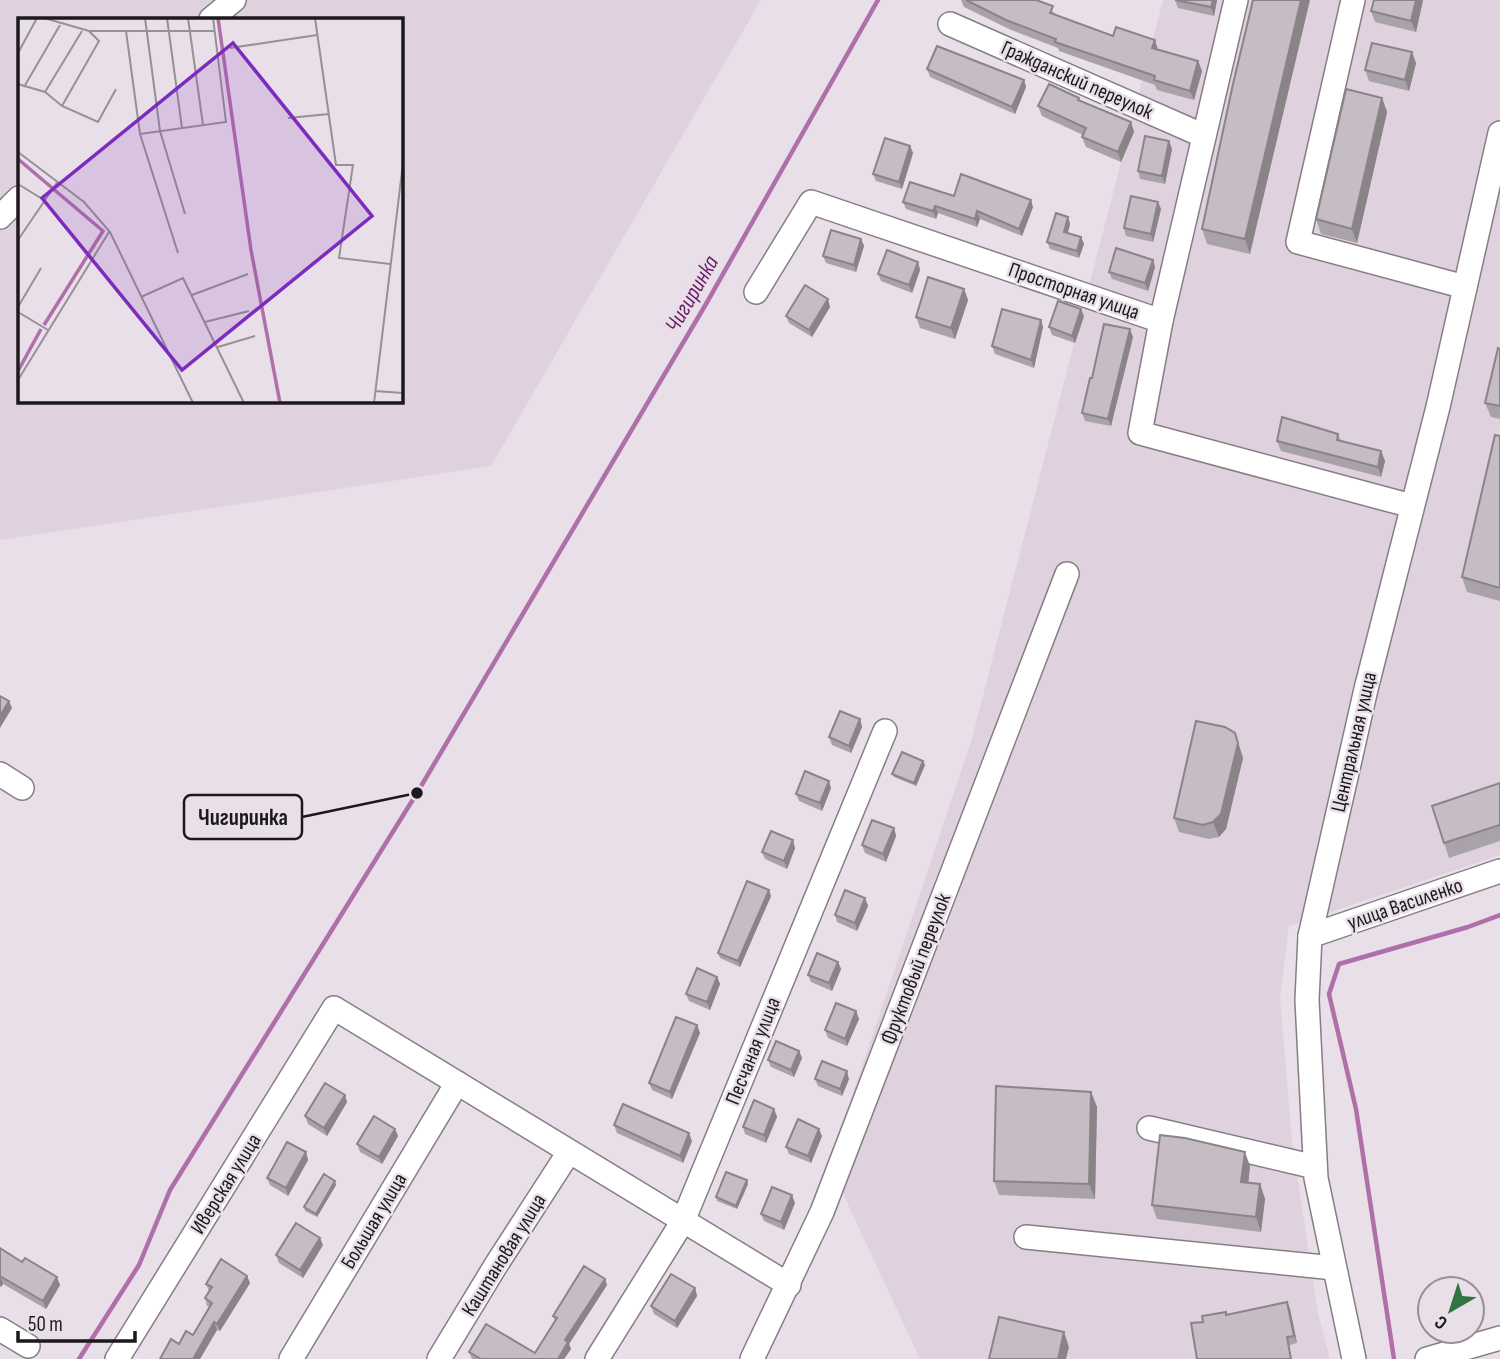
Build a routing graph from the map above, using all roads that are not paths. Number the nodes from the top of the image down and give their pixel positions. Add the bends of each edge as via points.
1 (234, 0) edge
2 (1236, 0) edge
3 (1353, 0) edge
4 (212, 18) edge
5 (950, 24) dead end
6 (1500, 133) edge
7 (1204, 136) junction
8 (18, 199) edge
9 (0, 217) edge
10 (1465, 287) junction
11 (756, 292) dead end
12 (1161, 321) junction
13 (1412, 506) junction
14 (1067, 574) dead end
15 (885, 731) dead end
16 (0, 774) edge
17 (22, 788) dead end
18 (1500, 871) edge
19 (1310, 936) junction
20 (457, 1083) junction
21 (1149, 1128) dead end
22 (569, 1152) junction
23 (1315, 1167) junction
24 (683, 1221) junction
25 (1026, 1237) dead end
26 (1334, 1268) junction
27 (789, 1285) junction
28 (0, 1329) edge
29 (1500, 1338) edge
30 (28, 1346) dead end
31 (117, 1359) edge
32 (291, 1359) edge
33 (439, 1359) edge
34 (597, 1359) edge
35 (752, 1359) edge
36 (1354, 1359) edge
37 (1427, 1359) edge

1 - 4 street
2 - 7 street
3 - 10 street via 1298,242
5 - 7 street, Гражданский переулок
6 - 10 street, Центральная улица
7 - 12 street
8 - 9 street
10 - 13 street, Центральная улица
11 - 12 street, Просторная улица via 811,202
12 - 13 street, Просторная улица via 1140,433
13 - 19 street, Центральная улица
14 - 27 street, Фруктовый переулок via 827,1199
15 - 24 street, Песчаная улица
16 - 17 street
18 - 19 street, улица Василенко
19 - 23 street, Центральная улица via 1307,1000
20 - 22 street
20 - 31 street, Иверская улица via 334,1008
20 - 32 street, Большая улица
21 - 23 street
22 - 24 street
22 - 33 street, Каштановая улица
23 - 26 street, Центральная улица
24 - 27 street
24 - 34 street, Песчаная улица
25 - 26 street
26 - 36 street, Центральная улица
27 - 35 street, Фруктовый переулок
28 - 30 street
29 - 37 street

